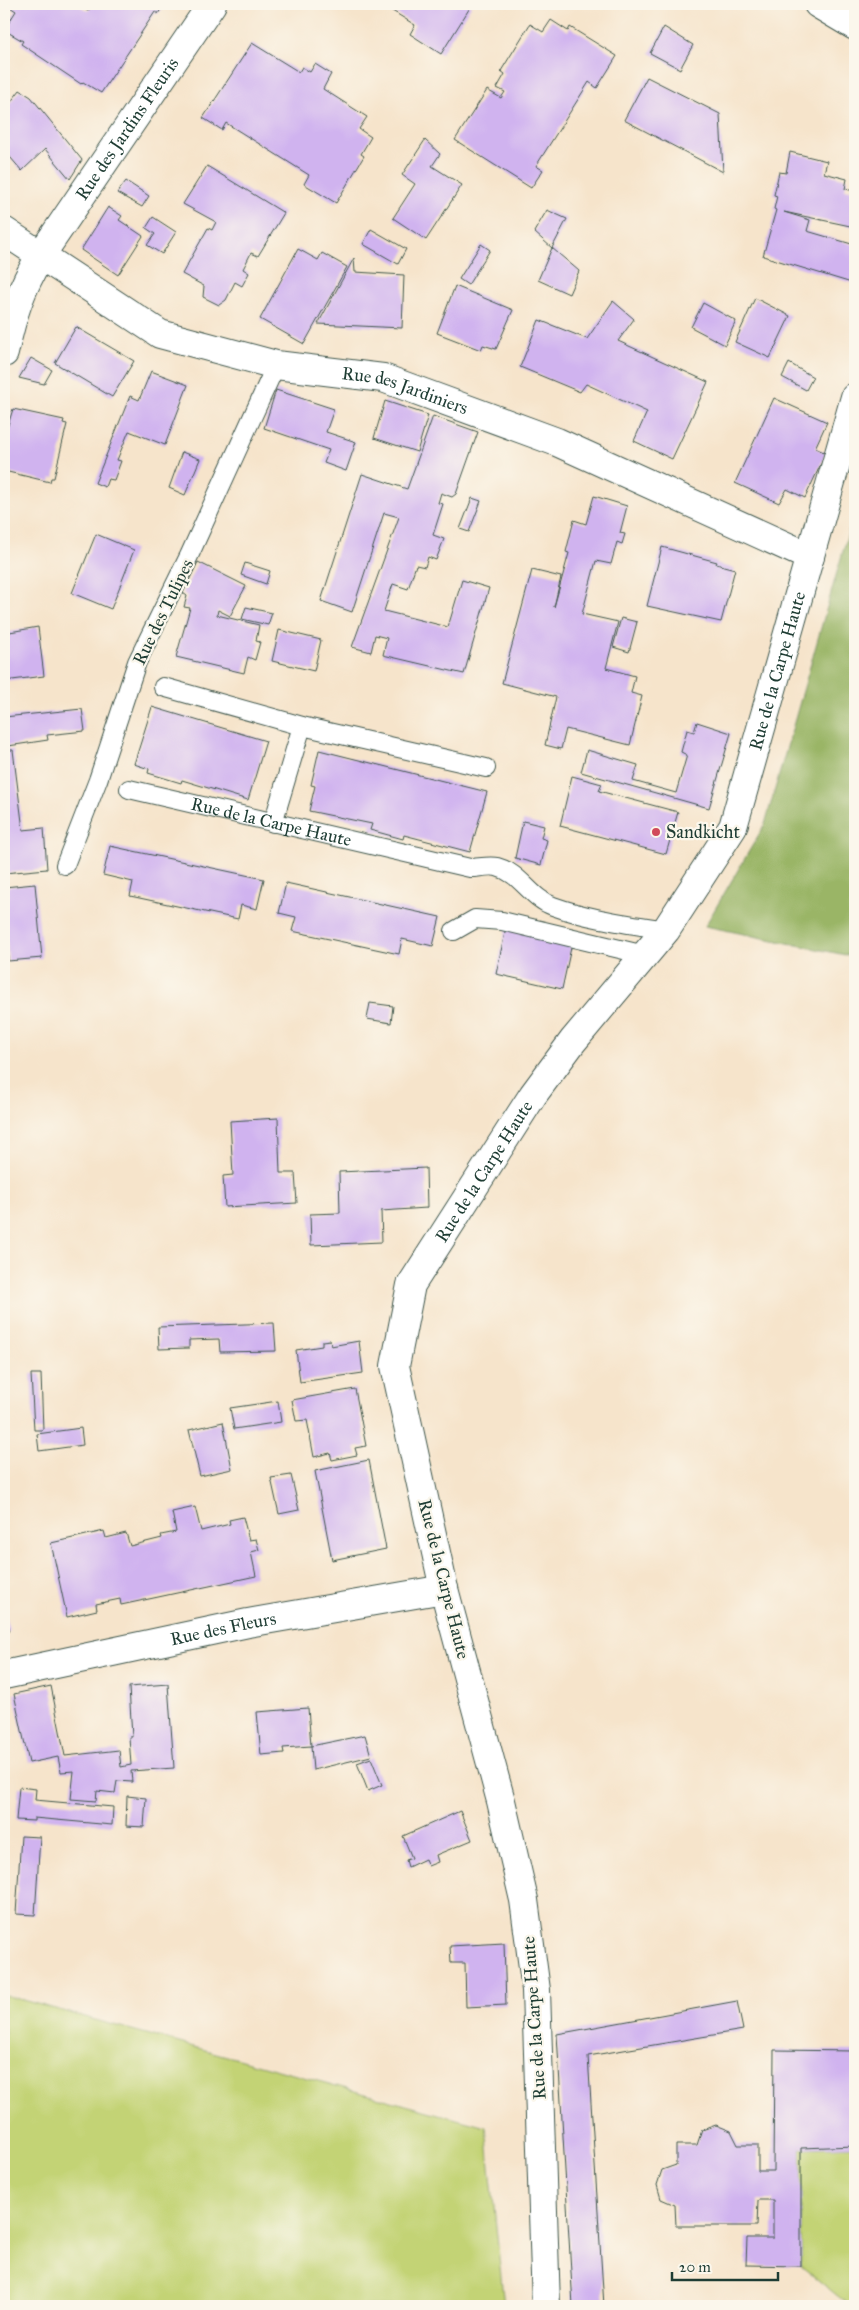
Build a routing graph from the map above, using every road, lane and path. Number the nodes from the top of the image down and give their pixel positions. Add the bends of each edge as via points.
1 (212, 4) edge
2 (818, 4) edge
3 (855, 26) edge
4 (4, 231) edge
5 (41, 254) junction
6 (4, 353) edge
7 (276, 365) junction
8 (855, 397) edge
9 (810, 557) junction
10 (163, 686) dead end
11 (302, 726) junction
12 (486, 768) dead end
13 (129, 789) dead end
14 (273, 823) junction
15 (66, 865) dead end
16 (666, 930) junction
17 (454, 931) dead end
18 (645, 955) junction
19 (444, 1589) junction
20 (4, 1675) edge
21 (546, 2306) edge

1 - 5 street, Rue des Jardins Fleuris
2 - 3 street
4 - 5 street, Rue des Jardiniers
5 - 6 street, Rue des Jardins Fleuris via 23,284
5 - 7 street, Rue des Jardiniers via 160,334
7 - 9 street, Rue des Jardiniers via 383,378 557,442
7 - 15 lane, Rue des Tulipes via 190,556 137,662
8 - 9 street, Rue de la Carpe Haute
9 - 16 street, Rue de la Carpe Haute via 733,827
10 - 11 lane
11 - 12 lane
11 - 14 lane
13 - 14 lane, Rue de la Carpe Haute
14 - 16 lane, Rue de la Carpe Haute via 470,868 495,866 513,872 535,896 551,905
16 - 18 street, Rue de la Carpe Haute
17 - 18 lane via 475,918 502,921
18 - 19 street, Rue de la Carpe Haute via 533,1095 411,1285 395,1366
19 - 20 street, Rue des Fleurs via 248,1623
19 - 21 street, Rue de la Carpe Haute via 524,1900 536,1990

